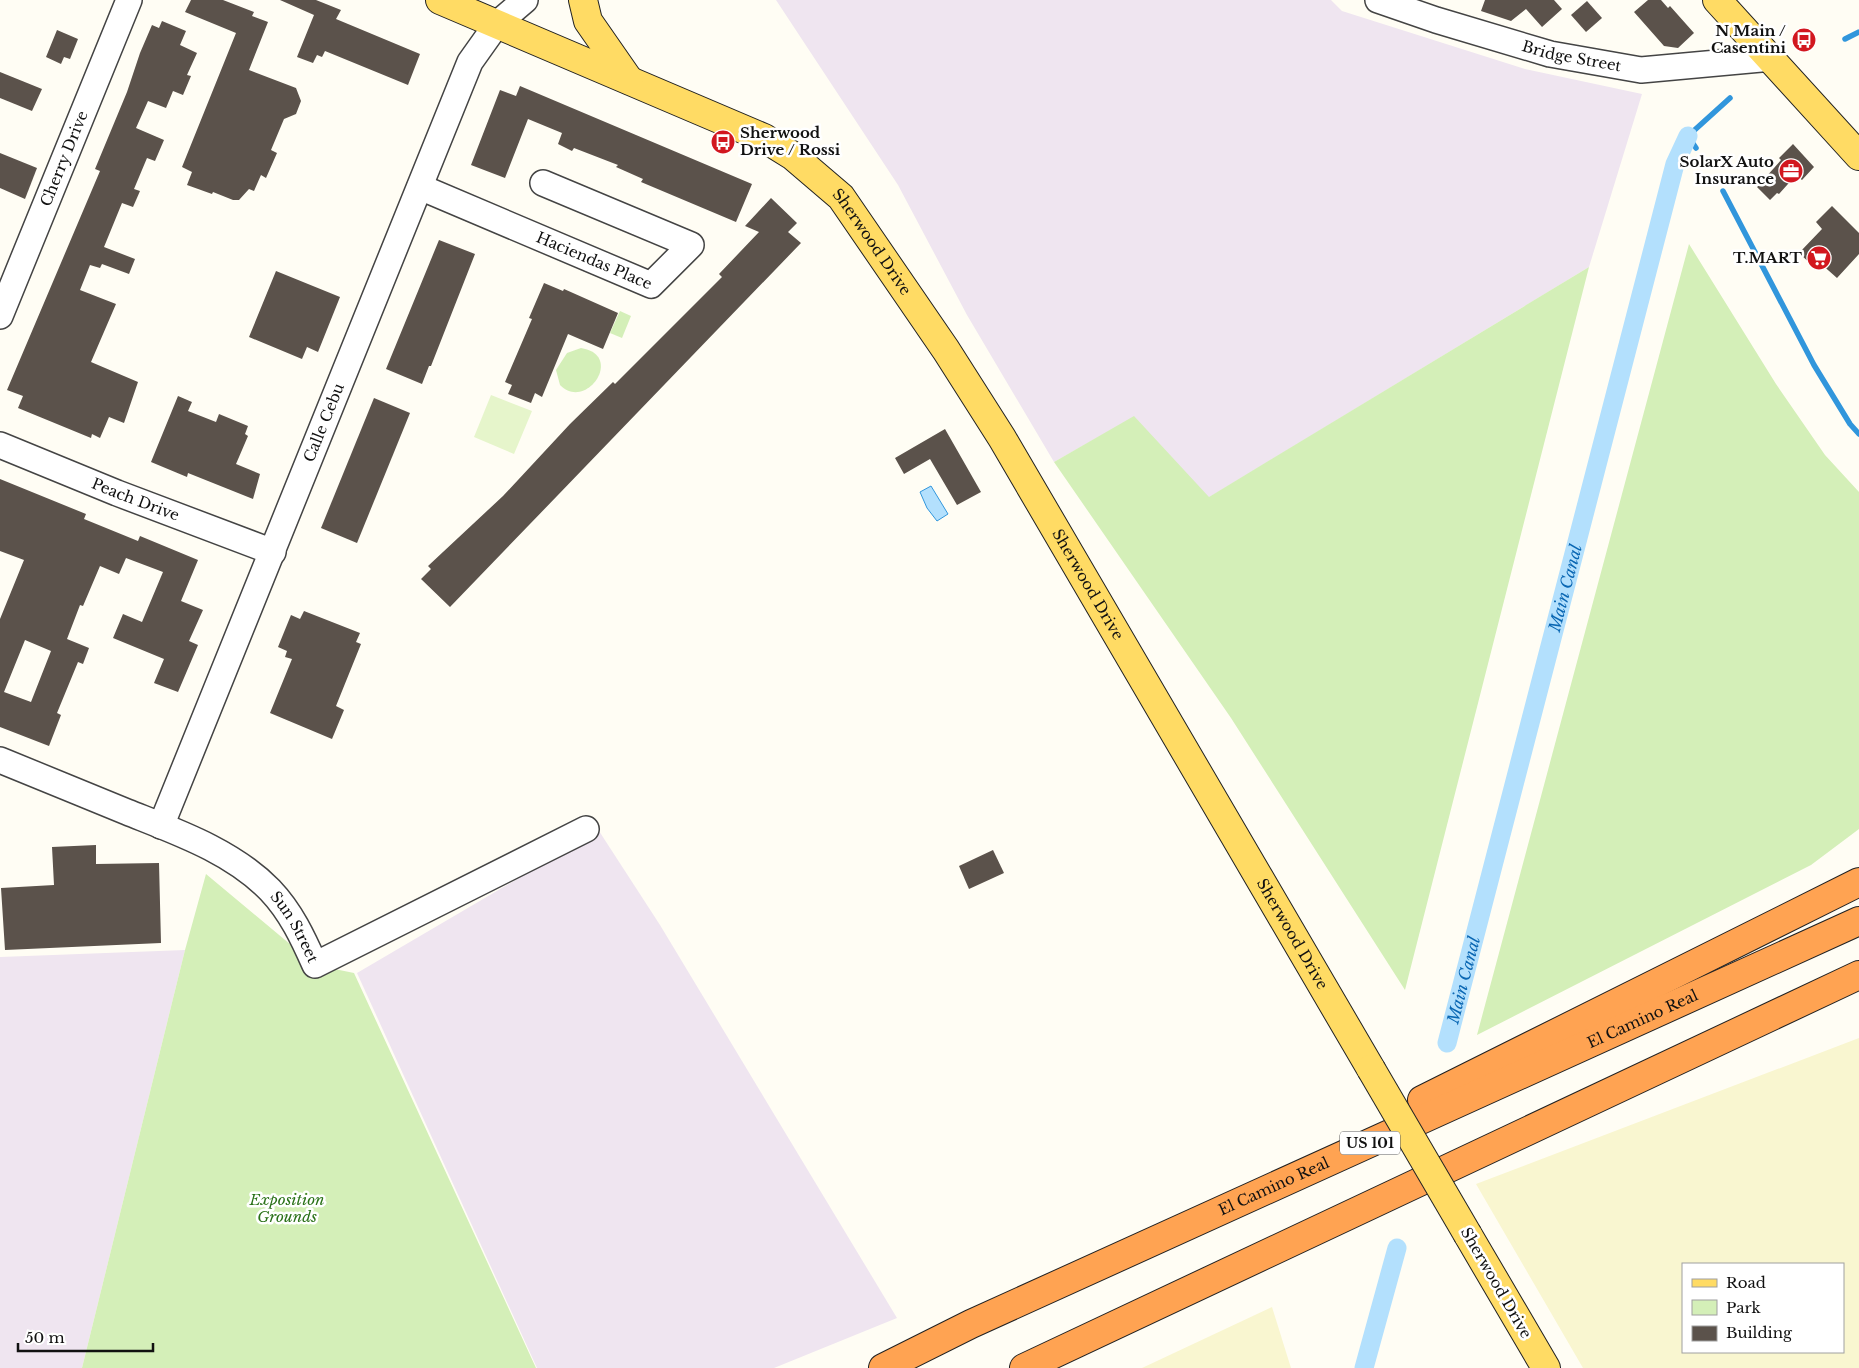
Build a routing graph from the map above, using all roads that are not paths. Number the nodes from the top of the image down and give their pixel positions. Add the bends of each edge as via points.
1 (129, 0) edge
2 (440, 0) edge
3 (525, 0) edge
4 (583, 0) edge
5 (1378, 0) edge
6 (1717, 0) edge
7 (497, 24) junction
8 (1772, 58) junction
9 (628, 80) junction
10 (1859, 156) edge
11 (544, 183) dead end
12 (420, 187) junction
13 (0, 316) edge
14 (0, 445) edge
15 (273, 552) junction
16 (0, 760) edge
17 (161, 826) junction
18 (586, 829) dead end
19 (1859, 882) edge
20 (1859, 921) edge
21 (1859, 974) edge
22 (1859, 988) edge
23 (1752, 1024) junction
24 (971, 1324) junction
25 (883, 1368) edge
26 (1024, 1368) edge
27 (1546, 1368) edge

1 - 13 street, Cherry Drive
2 - 7 main road, Sherwood Drive
3 - 7 street, Calle Cebu
4 - 9 main road via 588,21
5 - 8 street, Bridge Street via 1550,54 1641,70
6 - 8 main road
7 - 9 main road, Sherwood Drive
7 - 12 street, Calle Cebu via 470,62
8 - 10 main road
9 - 27 main road, Sherwood Drive, bridge via 764,138 793,156 840,197 946,350 1002,438
11 - 12 street, Haciendas Place via 691,245 651,285
12 - 15 street, Calle Cebu
14 - 15 street, Peach Drive
15 - 17 street, Calle Cebu
16 - 17 street, Sun Street
17 - 18 street, Sun Street via 232,860 269,890 303,937 315,965
19 - 24 highway
20 - 24 highway, El Camino Real / US 101
21 - 23 highway
22 - 23 highway
23 - 26 highway
24 - 25 highway, El Camino Real / US 101

